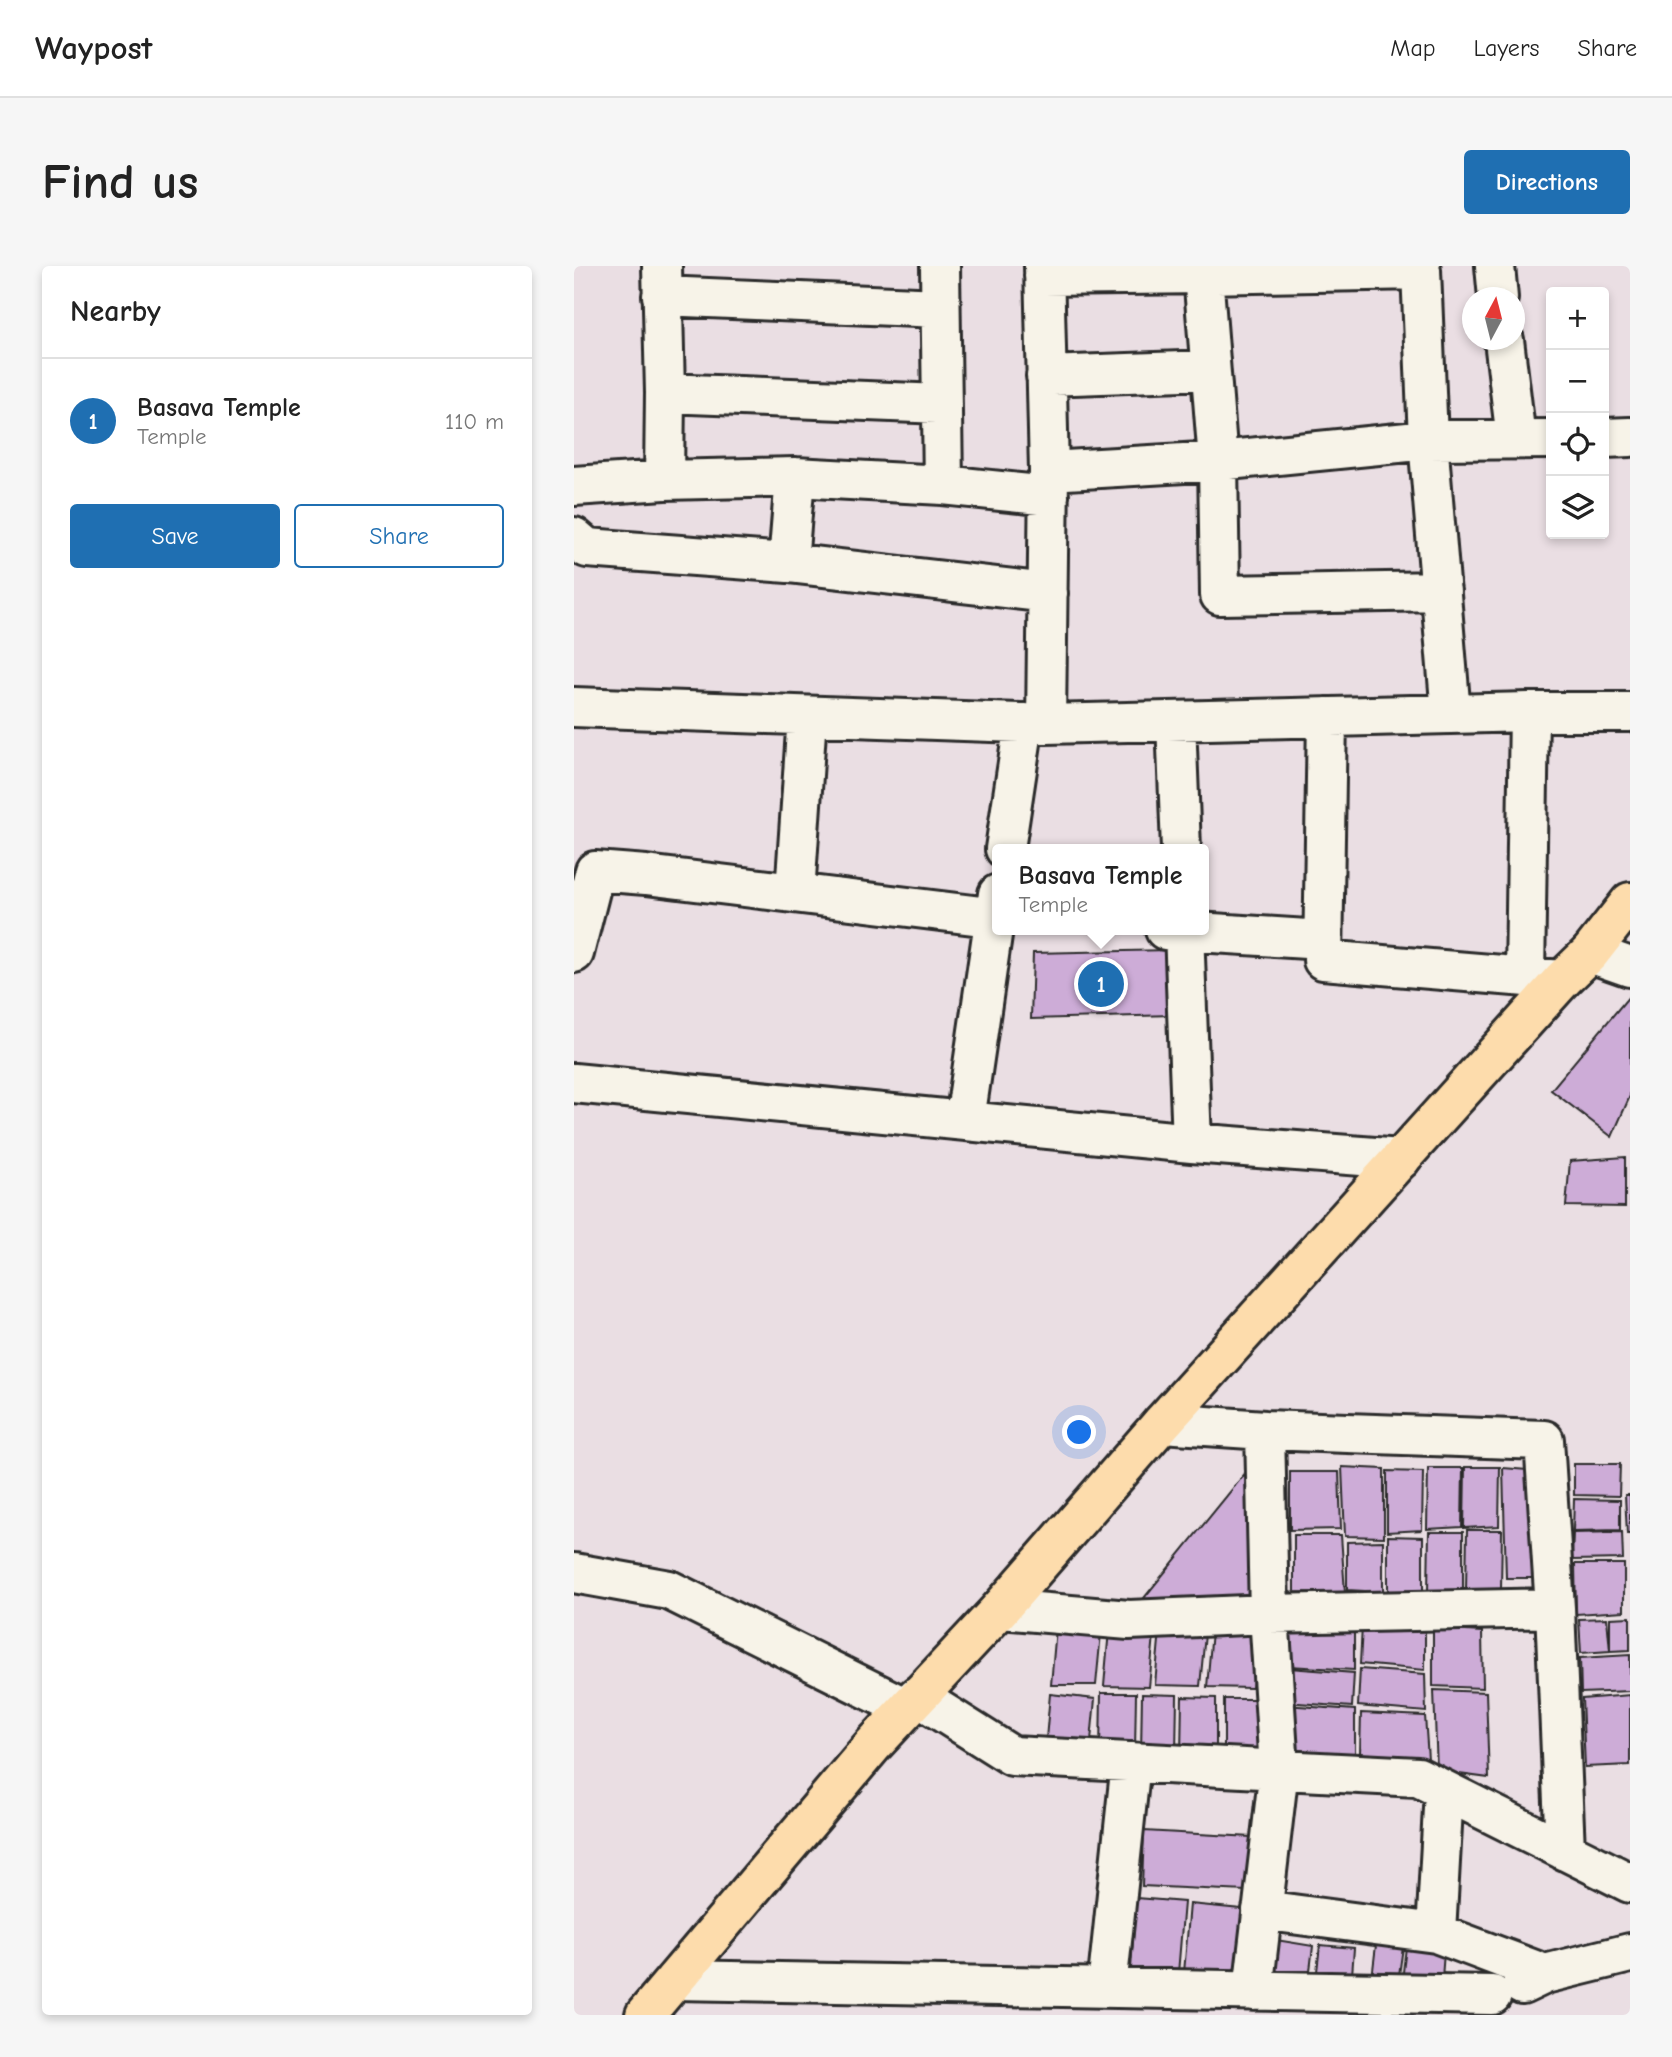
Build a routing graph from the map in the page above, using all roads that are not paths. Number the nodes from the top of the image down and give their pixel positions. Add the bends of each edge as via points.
1 (940, 266) edge
2 (1495, 266) edge
3 (1044, 271) edge
4 (1203, 274) junction
5 (662, 281) edge
6 (1498, 287) edge
7 (940, 308) junction
8 (1507, 350) edge
9 (1210, 370) junction
10 (1046, 376) junction
11 (665, 393) junction
12 (942, 404) junction
13 (1630, 437) edge
14 (1609, 438) edge
15 (1534, 439) edge
16 (1428, 440) junction
17 (1218, 461) junction
18 (795, 477) junction
19 (664, 480) junction
20 (1049, 483) junction
21 (943, 485) junction
22 (574, 486) edge
23 (574, 537) edge
24 (788, 563) junction
25 (1440, 591) junction
26 (1048, 593) junction
27 (574, 706) edge
28 (1530, 712) junction
29 (1630, 712) edge
30 (1451, 714) junction
31 (807, 716) junction
32 (1327, 717) junction
33 (1176, 721) junction
34 (1035, 723) junction
35 (1006, 844) edge
36 (1181, 844) edge
37 (795, 893) junction
38 (1630, 902) edge
39 (992, 910) edge
40 (1209, 932) edge
41 (993, 935) edge
42 (1178, 935) edge
43 (1323, 940) junction
44 (574, 953) edge
45 (1590, 953) junction
46 (1630, 967) edge
47 (1543, 979) junction
48 (574, 1083) edge
49 (965, 1120) junction
50 (1192, 1143) junction
51 (1401, 1159) junction
52 (1163, 1423) junction
53 (1265, 1430) junction
54 (574, 1573) edge
55 (1555, 1608) junction
56 (1000, 1609) junction
57 (1269, 1614) junction
58 (912, 1702) junction
59 (1131, 1762) junction
60 (1279, 1769) junction
61 (1444, 1790) junction
62 (1566, 1850) junction
63 (1630, 1883) edge
64 (1262, 1910) junction
65 (1436, 1933) junction
66 (1630, 1953) edge
67 (1545, 1974) junction
68 (675, 1980) junction
69 (1107, 1988) junction
70 (1253, 1991) junction
71 (1492, 1996) junction
72 (645, 2015) edge
73 (1440, 2015) edge

1 - 7 street
2 - 6 street
3 - 4 street
3 - 10 street
4 - 9 street
4 - 16 street via 1421,270
5 - 7 street
5 - 11 street
7 - 12 street
8 - 15 street
9 - 10 street
9 - 17 street
10 - 20 street
11 - 12 street
11 - 19 street
12 - 21 street
13 - 14 street
15 - 16 street
16 - 17 street
16 - 25 street
17 - 20 street
17 - 25 street via 1220,595
18 - 19 street
18 - 21 street
18 - 24 street
19 - 22 street
20 - 21 street
20 - 26 street
23 - 24 street via 587,548
24 - 26 street
25 - 30 street
26 - 34 street
27 - 31 street
28 - 29 street
28 - 30 street
28 - 47 street
30 - 32 street
31 - 34 street
31 - 37 street
32 - 33 street
32 - 43 street
33 - 34 street
33 - 36 street
34 - 35 street
37 - 39 street
37 - 44 street via 595,871
38 - 45 main road
40 - 43 street
41 - 49 street
42 - 50 street
43 - 47 street via 1323,960
45 - 46 street
45 - 47 main road
47 - 51 main road
48 - 49 street
49 - 50 street
50 - 51 street
51 - 52 main road
52 - 53 street
52 - 56 main road
53 - 55 street via 1544,1440
53 - 57 street
54 - 58 street via 669,1590
55 - 57 street
55 - 62 street
56 - 57 street via 1129,1620
56 - 58 main road
57 - 60 street
58 - 59 street via 1012,1756
58 - 68 main road
59 - 60 street
59 - 69 street
60 - 61 street via 1418,1776
60 - 64 street
61 - 62 street
61 - 65 street
62 - 63 street
64 - 65 street
64 - 70 street
65 - 67 street
66 - 67 street
67 - 71 street
68 - 69 street
68 - 72 main road
69 - 70 street
70 - 71 street
71 - 73 street

